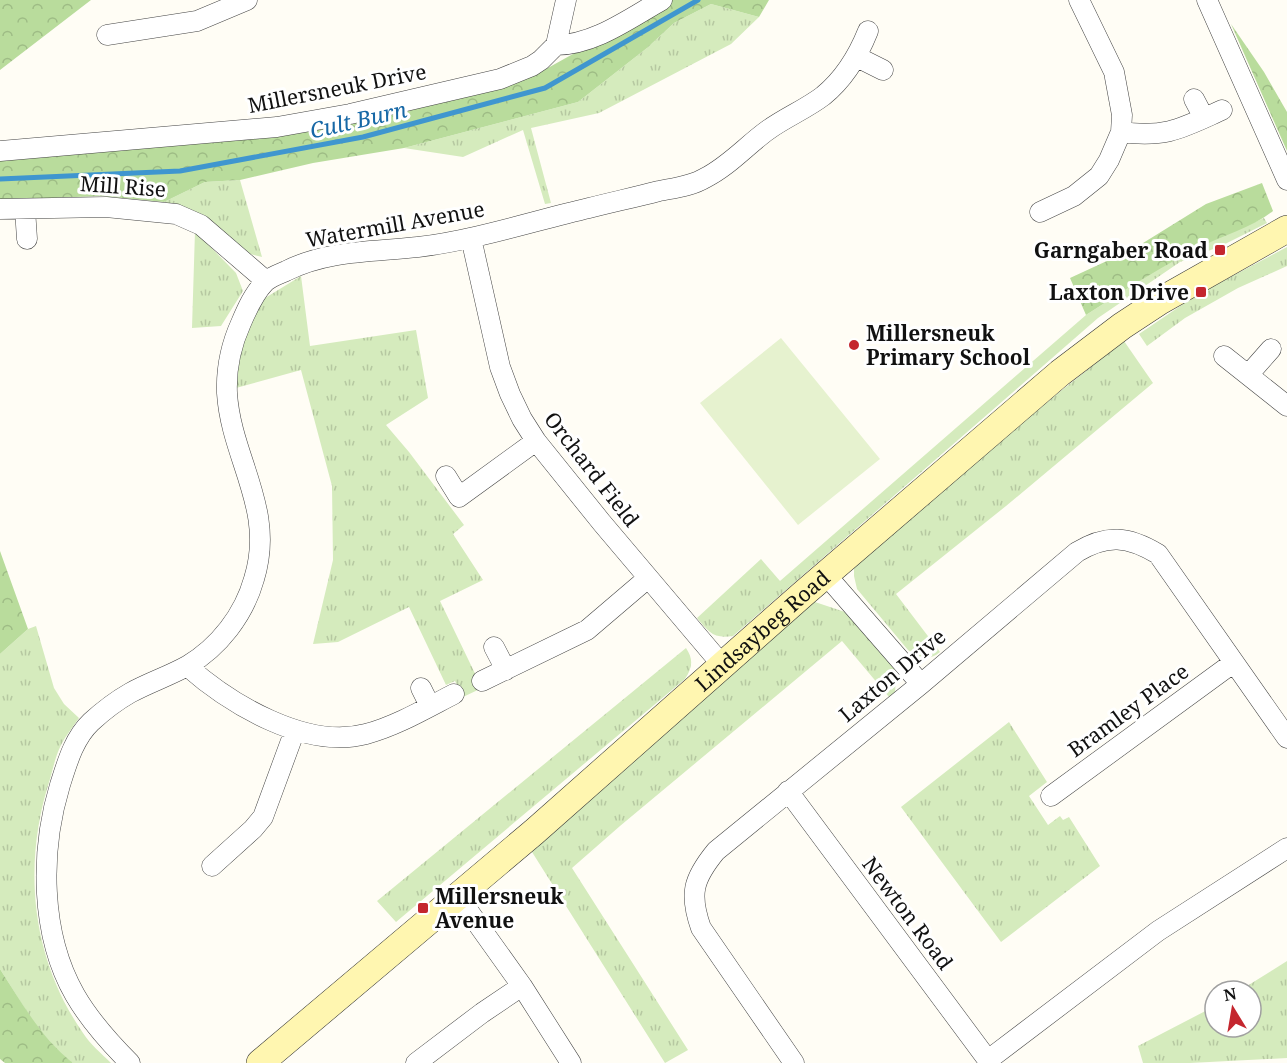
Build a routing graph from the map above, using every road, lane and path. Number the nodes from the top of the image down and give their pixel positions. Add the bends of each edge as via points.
1 (247, 0) edge
2 (566, 0) edge
3 (662, 0) edge
4 (1079, 0) edge
5 (1213, 2) edge
6 (868, 31) dead end
7 (107, 35) dead end
8 (556, 45) junction
9 (857, 57) junction
10 (883, 70) dead end
11 (1194, 99) dead end
12 (1122, 132) junction
13 (0, 151) edge
14 (1287, 180) edge
15 (0, 209) edge
16 (25, 209) junction
17 (1040, 212) dead end
18 (1287, 229) edge
19 (471, 238) junction
20 (27, 239) dead end
21 (266, 281) junction
22 (1271, 349) dead end
23 (1224, 356) dead end
24 (1249, 374) junction
25 (1287, 406) edge
26 (536, 441) junction
27 (446, 476) dead end
28 (826, 575) junction
29 (648, 578) junction
30 (494, 647) dead end
31 (1233, 663) junction
32 (187, 666) junction
33 (723, 666) junction
34 (506, 670) junction
35 (482, 681) dead end
36 (921, 684) junction
37 (421, 688) dead end
38 (453, 694) dead end
39 (430, 706) junction
40 (295, 730) junction
41 (1287, 738) edge
42 (788, 791) junction
43 (1051, 796) dead end
44 (1287, 848) edge
45 (212, 866) dead end
46 (457, 895) junction
47 (522, 986) junction
48 (989, 1062) edge
49 (130, 1063) edge
50 (260, 1063) edge
51 (416, 1063) edge
52 (571, 1063) edge
53 (794, 1063) edge

1 - 7 street via 196,21
2 - 8 street
3 - 8 street via 585,41
4 - 12 street via 1114,72
5 - 14 street
6 - 9 street, Watermill Avenue
8 - 13 street, Millersneuk Drive via 532,66 500,79 350,114 277,127
9 - 10 street
9 - 19 street, Watermill Avenue via 823,95 702,180
11 - 12 street via 1213,114 1161,134
12 - 17 street via 1099,176 1074,196
15 - 16 street, Mill Rise
16 - 20 street
16 - 21 street, Mill Rise via 106,207 176,214 201,225
18 - 28 main road, Lindsaybeg Road via 1122,326 1051,380
19 - 21 street, Watermill Avenue via 319,257
19 - 26 street, Orchard Field via 504,380
21 - 32 street, Watermill Avenue via 247,307 234,339 227,391 256,501 261,535 259,564 241,612 207,651
22 - 24 street
23 - 24 street
24 - 25 street
26 - 27 street via 459,497
26 - 29 street, Orchard Field
28 - 33 main road, Lindsaybeg Road
28 - 36 street
29 - 33 street, Orchard Field
29 - 34 street via 587,630
30 - 34 street
31 - 36 street, Laxton Drive via 1158,554 1128,540 1111,539 1091,543 1077,552
31 - 41 street, Laxton Drive
31 - 43 street, Bramley Place
32 - 40 street via 226,696 265,719
32 - 49 street, Watermill Avenue via 129,693 88,724 66,764 53,808 47,886 60,962 90,1018
33 - 46 main road, Lindsaybeg Road
34 - 35 street
36 - 42 street, Laxton Drive
37 - 39 street
38 - 39 street
39 - 40 street via 364,735 338,737
40 - 45 street via 263,817
42 - 48 street, Newton Road
42 - 53 street, Laxton Drive via 716,851 698,875 694,900 701,928
44 - 48 street via 1158,931
46 - 47 street
46 - 50 main road, Lindsaybeg Road
47 - 51 street
47 - 52 street

